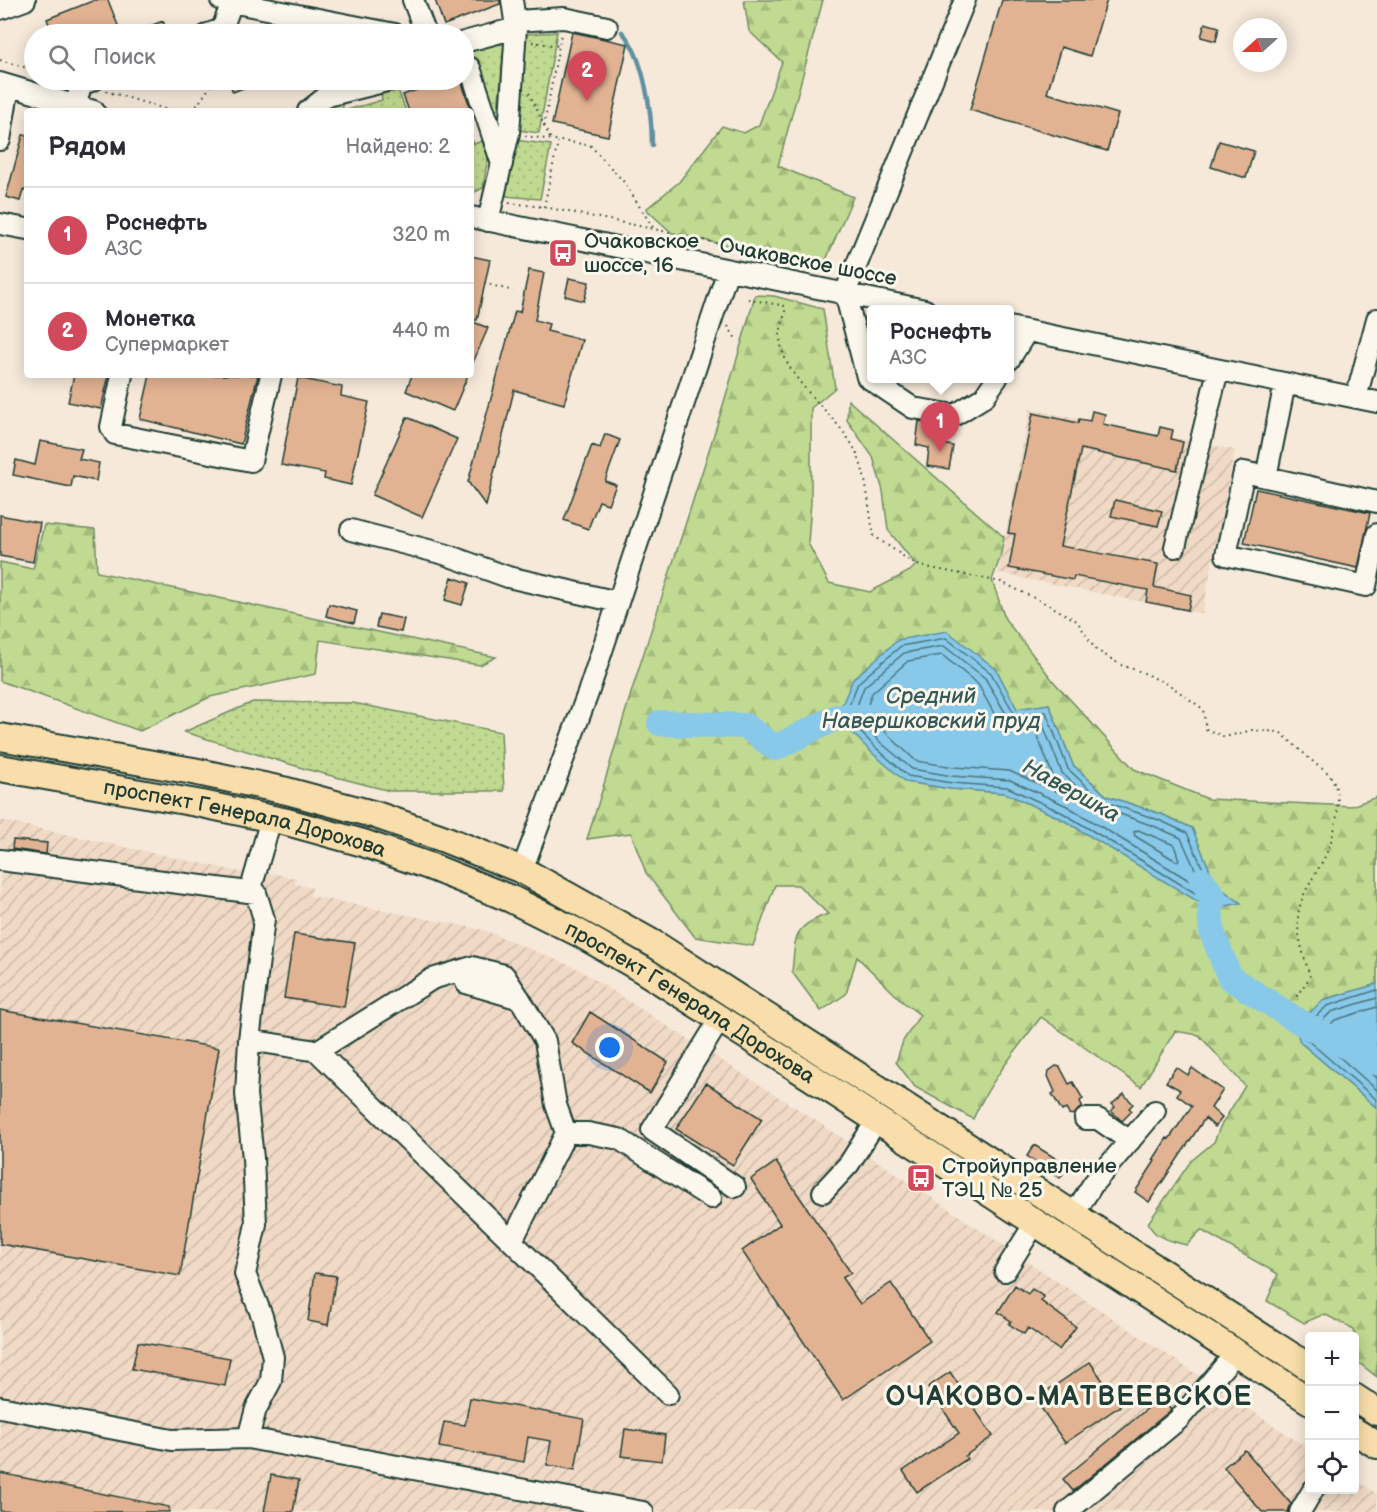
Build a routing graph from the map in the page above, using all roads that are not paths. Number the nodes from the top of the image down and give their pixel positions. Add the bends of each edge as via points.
1 (25, 0) edge
2 (413, 0) edge
3 (512, 0) edge
4 (965, 0) edge
5 (230, 1) edge
6 (0, 9) edge
7 (223, 24) edge
8 (345, 24) edge
9 (422, 24) edge
10 (607, 27) dead end
11 (516, 29) junction
12 (474, 40) edge
13 (474, 80) edge
14 (4, 85) edge
15 (87, 90) edge
16 (351, 90) edge
17 (84, 108) edge
18 (312, 108) edge
19 (0, 140) edge
20 (502, 164) junction
21 (484, 213) edge
22 (0, 224) edge
23 (24, 228) edge
24 (728, 270) junction
25 (845, 293) junction
26 (905, 305) edge
27 (1377, 319) edge
28 (1018, 329) edge
29 (1218, 370) junction
30 (867, 377) edge
31 (121, 378) edge
32 (270, 378) edge
33 (876, 383) edge
34 (994, 383) edge
35 (1284, 383) junction
36 (1356, 398) junction
37 (1377, 402) edge
38 (1266, 477) junction
39 (1377, 502) edge
40 (351, 530) dead end
41 (1377, 534) edge
42 (1175, 547) dead end
43 (618, 602) junction
44 (0, 737) edge
45 (0, 768) edge
46 (270, 819) junction
47 (0, 860) edge
48 (522, 870) junction
49 (250, 892) junction
50 (466, 983) dead end
51 (520, 999) junction
52 (720, 1019) junction
53 (249, 1040) junction
54 (317, 1051) junction
55 (1155, 1111) dead end
56 (1085, 1119) dead end
57 (877, 1120) junction
58 (566, 1133) junction
59 (1130, 1141) junction
60 (735, 1187) dead end
61 (823, 1192) dead end
62 (711, 1198) dead end
63 (1074, 1215) junction
64 (1035, 1223) junction
65 (512, 1241) junction
66 (1005, 1271) dead end
67 (1235, 1354) junction
68 (1305, 1365) edge
69 (668, 1394) dead end
70 (1305, 1398) edge
71 (1359, 1400) edge
72 (0, 1407) edge
73 (1377, 1412) edge
74 (1359, 1434) edge
75 (248, 1438) junction
76 (1377, 1445) edge
77 (1311, 1494) edge
78 (643, 1512) edge
79 (1066, 1512) edge
80 (1300, 1512) edge

1 - 6 street
2 - 9 street
3 - 11 street
4 - 25 street
5 - 7 street
5 - 8 street
10 - 11 street via 564,18
11 - 12 street
11 - 20 street via 509,133
13 - 20 street
14 - 17 street
14 - 19 street
15 - 17 street
16 - 18 street via 327,96
20 - 21 street
21 - 24 street, Очаковское шоссе
22 - 23 street
24 - 25 street, Очаковское шоссе
24 - 43 street
25 - 26 street, Очаковское шоссе
25 - 30 street
27 - 36 street
28 - 29 street
29 - 35 street
29 - 42 street
31 - 32 street via 111,428 115,434 251,461
33 - 34 street via 914,408 955,415 984,397
35 - 36 street
35 - 38 street
36 - 37 street
38 - 39 street
38 - 41 street via 1244,472 1226,555 1366,586
40 - 43 street via 444,554 508,577
43 - 48 street
44 - 48 main road, проспект Генерала Дорохова via 287,791 376,815
45 - 46 main road, проспект Генерала Дорохова
46 - 49 street
46 - 52 main road, проспект Генерала Дорохова via 363,843 511,899 579,933
47 - 49 street
48 - 63 main road, проспект Генерала Дорохова via 656,945
49 - 53 street via 256,893 264,919
50 - 51 street
51 - 54 street via 504,975 472,967 432,978
51 - 58 street via 545,1041 556,1105
52 - 57 main road, проспект Генерала Дорохова
52 - 60 street via 652,1130
53 - 54 street
53 - 75 street via 246,1094 256,1224 245,1274 273,1357 271,1380 256,1409
54 - 65 street
55 - 59 street
56 - 59 street via 1098,1119
57 - 61 street via 849,1164
57 - 64 main road, проспект Генерала Дорохова
58 - 62 street via 619,1139
58 - 65 street
59 - 63 street via 1093,1184
63 - 68 main road, проспект Генерала Дорохова
64 - 66 street
64 - 67 main road, проспект Генерала Дорохова
65 - 69 street
67 - 70 main road, проспект Генерала Дорохова
67 - 79 street via 1179,1419
71 - 73 main road
72 - 75 street via 172,1440
74 - 76 main road
75 - 78 street
77 - 80 street

